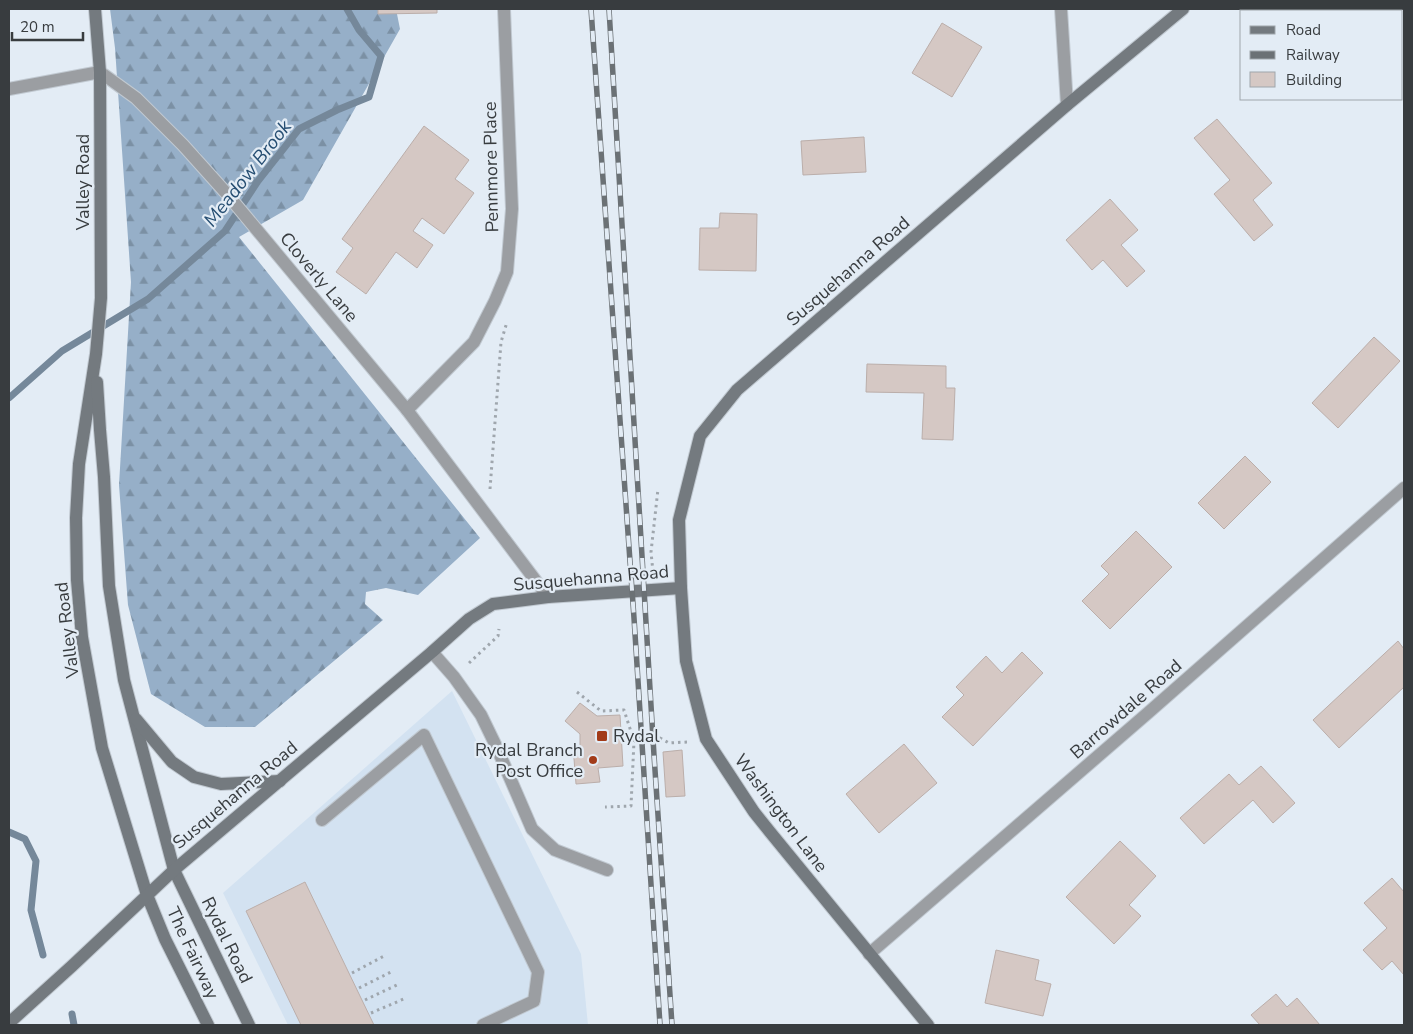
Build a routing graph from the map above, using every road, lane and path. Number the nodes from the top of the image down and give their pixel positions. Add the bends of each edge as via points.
1 (95, 9) edge
2 (504, 9) edge
3 (1061, 9) edge
4 (1183, 9) edge
5 (100, 72) junction
6 (9, 89) edge
7 (1067, 105) junction
8 (505, 314) dead end
9 (96, 354) junction
10 (407, 410) junction
11 (1404, 488) edge
12 (658, 490) dead end
13 (490, 492) dead end
14 (653, 573) dead end
15 (681, 588) junction
16 (548, 597) junction
17 (499, 628) dead end
18 (432, 652) junction
19 (469, 663) dead end
20 (577, 692) dead end
21 (134, 717) junction
22 (634, 741) junction
23 (687, 742) dead end
24 (280, 780) junction
25 (605, 806) dead end
26 (322, 820) dead end
27 (174, 870) junction
28 (607, 870) dead end
29 (147, 895) junction
30 (869, 954) junction
31 (386, 955) dead end
32 (393, 970) dead end
33 (352, 973) dead end
34 (399, 984) dead end
35 (359, 988) dead end
36 (406, 998) dead end
37 (365, 1000) dead end
38 (371, 1013) dead end
39 (9, 1023) edge
40 (208, 1025) edge
41 (249, 1025) edge
42 (483, 1025) edge
43 (928, 1025) edge

1 - 5 main road, Valley Road
2 - 10 street, Pennmore Place via 512,209 507,272 474,342
3 - 7 street
4 - 7 main road, Susquehanna Road
5 - 6 street
5 - 9 main road, Valley Road via 101,298
5 - 10 street, Cloverly Lane via 136,98 183,145
7 - 15 main road, Susquehanna Road via 737,390 711,422 700,436 679,520
8 - 13 path
9 - 21 main road, Valley Road via 108,586 124,680
9 - 29 main road, Valley Road via 79,464 76,518 82,637 102,748
10 - 16 street, Cloverly Lane
11 - 30 street, Barrowdale Road
12 - 14 path via 651,552
15 - 16 main road, Susquehanna Road
15 - 30 main road, Washington Lane via 686,661 706,739 754,812
16 - 18 main road, Susquehanna Road via 493,604 469,619
17 - 19 path via 498,636
18 - 24 main road, Susquehanna Road
18 - 28 street via 481,715 532,829 555,850
20 - 22 path via 601,711 624,710
21 - 24 main road via 172,762 194,777 221,784
21 - 27 main road, Valley Road
22 - 23 path via 660,738 669,743
22 - 25 path via 631,806
24 - 27 main road, Susquehanna Road
26 - 42 street via 424,735 538,972 534,1001
27 - 29 main road, Susquehanna Road
27 - 41 main road, Rydal Road
29 - 39 main road, Susquehanna Road
29 - 40 main road, The Fairway
30 - 43 main road, Washington Lane
31 - 33 path
32 - 35 path
34 - 37 path
36 - 38 path

